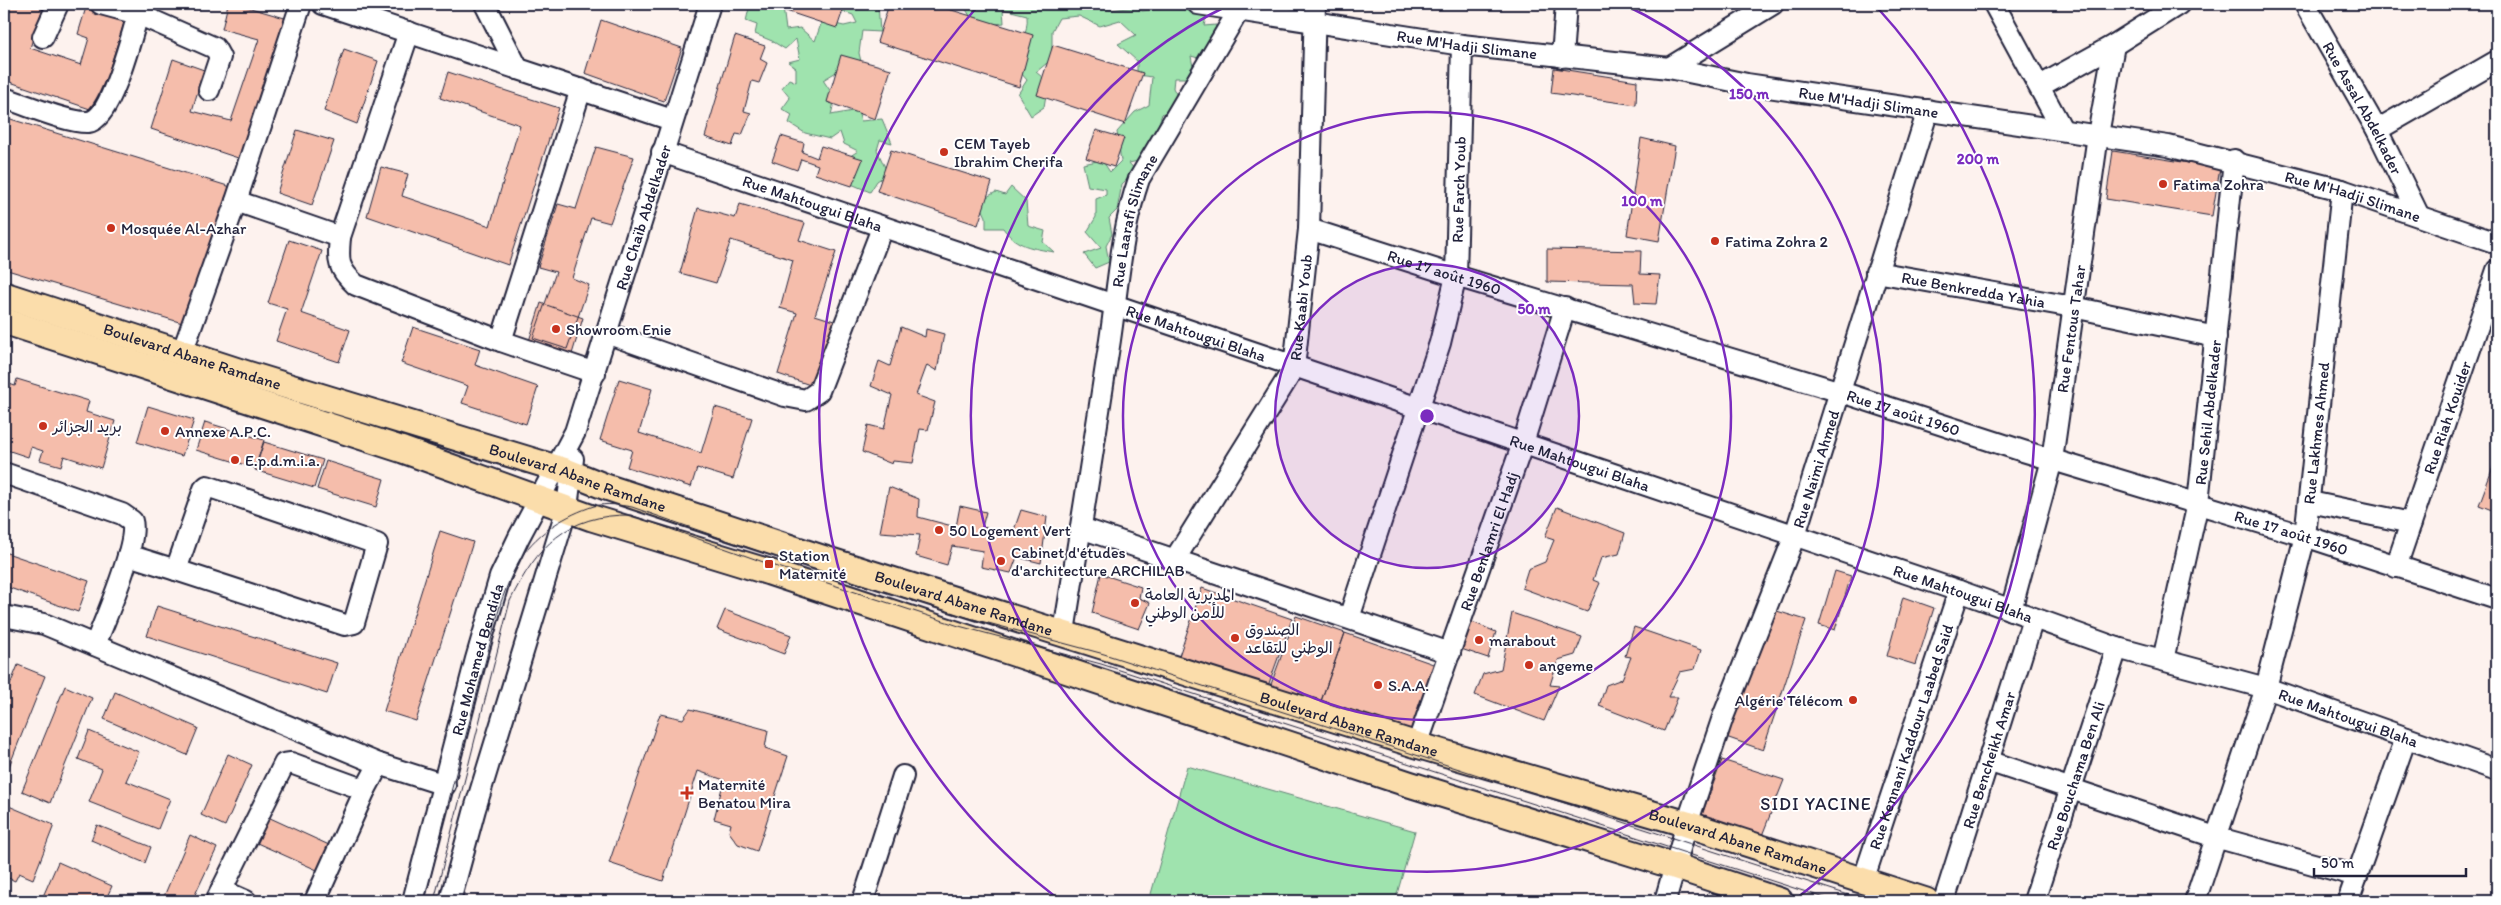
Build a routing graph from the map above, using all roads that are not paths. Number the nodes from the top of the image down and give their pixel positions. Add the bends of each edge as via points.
1 (58, 4) edge
2 (101, 4) edge
3 (301, 4) edge
4 (323, 4) edge
5 (485, 4) edge
6 (1198, 4) edge
7 (1566, 4) edge
8 (1773, 4) edge
9 (1994, 4) edge
10 (2179, 4) edge
11 (2305, 4) edge
12 (707, 5) edge
13 (139, 9) edge
14 (1239, 10) junction
15 (1314, 13) edge
16 (409, 32) junction
17 (43, 37) dead end
18 (1462, 45) junction
19 (2114, 45) junction
20 (1562, 56) junction
21 (2497, 61) edge
22 (1669, 68) junction
23 (518, 69) junction
24 (2040, 86) junction
25 (209, 90) dead end
26 (580, 90) junction
27 (4, 98) edge
28 (1928, 110) junction
29 (672, 120) junction
30 (2062, 129) junction
31 (2378, 130) junction
32 (2098, 135) junction
33 (662, 152) junction
34 (2234, 160) junction
35 (2342, 190) junction
36 (236, 201) junction
37 (2418, 214) junction
38 (882, 228) junction
39 (1309, 229) junction
40 (340, 237) junction
41 (2497, 243) edge
42 (2497, 270) edge
43 (1876, 272) junction
44 (1456, 276) junction
45 (4, 295) edge
46 (1115, 306) junction
47 (1565, 308) junction
48 (2073, 308) junction
49 (4, 321) edge
50 (606, 333) junction
51 (2216, 338) junction
52 (500, 341) junction
53 (182, 353) junction
54 (1294, 368) junction
55 (595, 373) junction
56 (1841, 392) junction
57 (1419, 408) junction
58 (1523, 443) junction
59 (2052, 460) junction
60 (563, 471) junction
61 (4, 473) edge
62 (538, 499) junction
63 (2310, 502) junction
64 (2198, 503) junction
65 (567, 508) junction
66 (2410, 523) junction
67 (1081, 528) junction
68 (1795, 536) junction
69 (2305, 536) junction
70 (128, 555) junction
71 (1175, 559) junction
72 (2396, 567) junction
73 (176, 570) junction
74 (1959, 591) junction
75 (2497, 598) edge
76 (2011, 610) junction
77 (4, 616) edge
78 (1348, 618) junction
79 (2033, 619) junction
80 (1064, 632) junction
81 (95, 645) junction
82 (2117, 648) junction
83 (1450, 653) junction
84 (2163, 660) junction
85 (2266, 688) junction
86 (2406, 738) junction
87 (1417, 745) junction
88 (1988, 760) junction
89 (379, 764) junction
90 (2497, 770) edge
91 (903, 776) dead end
92 (445, 785) junction
93 (2071, 788) junction
94 (365, 790) junction
95 (1687, 824) junction
96 (2216, 837) junction
97 (1674, 866) junction
98 (2357, 876) junction
99 (1863, 881) junction
100 (218, 896) edge
101 (246, 901) edge
102 (315, 901) edge
103 (414, 901) edge
104 (450, 901) edge
105 (863, 901) edge
106 (1665, 901) edge
107 (1780, 901) edge
108 (1926, 901) edge
109 (1944, 901) edge
110 (2034, 901) edge
111 (2195, 901) edge
112 (2348, 901) edge

1 - 17 street
2 - 13 street
3 - 36 street
4 - 16 street
5 - 23 street
6 - 14 street, Rue M'Hadji Slimane
7 - 20 street
8 - 22 street
9 - 24 street
10 - 19 street
11 - 31 street, Rue Assal Abdelkader
12 - 29 street, Rue Chaïb Abdelkader
13 - 25 street via 217,50 220,57
13 - 27 street via 111,98 102,114 90,122 76,121
14 - 15 street, Rue M'Hadji Slimane
14 - 46 street, Rue Laarafi Slimane via 1139,180 1124,228
15 - 18 street, Rue M'Hadji Slimane
15 - 39 street, Rue Kaabi Youb
16 - 23 street
16 - 40 street
18 - 20 street, Rue M'Hadji Slimane
18 - 44 street, Rue Farch Youb
19 - 24 street
19 - 32 street, Rue Fentous Tahar
20 - 22 street, Rue M'Hadji Slimane
21 - 31 street
22 - 28 street, Rue M'Hadji Slimane via 1747,84
23 - 26 street
24 - 30 street
26 - 29 street
26 - 52 street
28 - 30 street, Rue M'Hadji Slimane
28 - 43 street, Rue Naïmi Ahmed
29 - 33 street, Rue Chaïb Abdelkader
30 - 32 street, Rue M'Hadji Slimane
31 - 37 street, Rue Assal Abdelkader
32 - 34 street, Rue M'Hadji Slimane
32 - 48 street, Rue Fentous Tahar
33 - 38 street, Rue Mahtougui Blaha
33 - 50 street, Rue Chaïb Abdelkader
34 - 35 street, Rue M'Hadji Slimane
34 - 51 street, Rue Sehil Abdelkader
35 - 37 street, Rue M'Hadji Slimane
35 - 63 street, Rue Lakhmes Ahmed
36 - 40 street
36 - 53 street
37 - 41 street, Rue M'Hadji Slimane
38 - 46 street, Rue Mahtougui Blaha
38 - 50 street via 819,390 806,400 785,396
39 - 44 street, Rue 17 août 1960
39 - 54 street, Rue Kaabi Youb
40 - 52 street via 338,260 343,274 356,285
42 - 66 street, Rue Riah Kouider
43 - 48 street, Rue Benkredda Yahia
43 - 56 street, Rue Naïmi Ahmed
44 - 47 street, Rue 17 août 1960
44 - 57 street, Rue Farch Youb via 1440,343
45 - 53 main road, Boulevard Abane Ramdane
46 - 54 street, Rue Mahtougui Blaha
46 - 67 street, Rue Laarafi Slimane
47 - 56 street, Rue 17 août 1960
47 - 58 street, Rue Benlamri El Hadj
48 - 51 street, Rue Benkredda Yahia
48 - 59 street, Rue Fentous Tahar
49 - 62 main road, Boulevard Abane Ramdane via 403,450
50 - 55 street, Rue Chaïb Abdelkader
51 - 64 street, Rue Sehil Abdelkader
52 - 55 street
53 - 60 main road, Boulevard Abane Ramdane
54 - 57 street, Rue Mahtougui Blaha
54 - 71 street, Rue Kaabi Youb
55 - 60 street, Rue Chaïb Abdelkader
56 - 59 street, Rue 17 août 1960
56 - 68 street, Rue Naïmi Ahmed
57 - 58 street, Rue Mahtougui Blaha
57 - 78 street, Rue Farch Youb
58 - 68 street, Rue Mahtougui Blaha
58 - 83 street, Rue Benlamri El Hadj
59 - 64 street, Rue 17 août 1960
59 - 76 street, Rue Fentous Tahar
60 - 62 street, Rue Mohamed Bendida
60 - 65 street, Rue Chaïb Abdelkader
60 - 80 main road, Boulevard Abane Ramdane via 822,558
61 - 70 street via 127,516 133,525
62 - 65 main road, Boulevard Abane Ramdane
62 - 92 street, Rue Mohamed Bendida via 500,577
63 - 66 street
63 - 69 street, Rue Lakhmes Ahmed
64 - 69 street, Rue 17 août 1960
64 - 84 street, Rue Sehil Abdelkader
65 - 97 main road, Boulevard Abane Ramdane via 893,612 1409,784
65 - 104 street, Rue Chaïb Abdelkader
66 - 72 street, Rue Riah Kouider
67 - 71 street
67 - 80 street, Rue Laarafi Slimane
68 - 74 street, Rue Mahtougui Blaha
68 - 95 street, Rue Naïmi Ahmed via 1723,717
69 - 72 street, Rue 17 août 1960
69 - 85 street, Rue Lakhmes Ahmed
70 - 73 street
70 - 81 street
71 - 78 street
72 - 75 street, Rue 17 août 1960
73 - 73 street via 350,625 356,621 377,546 373,541 208,486 204,489
74 - 76 street, Rue Mahtougui Blaha
74 - 99 street, Rue Kennani Kaddour Laabed Said
76 - 79 street, Rue Mahtougui Blaha
77 - 81 street via 44,624
78 - 83 street
79 - 82 street, Rue Mahtougui Blaha
79 - 88 street, Rue Bencheikh Amar
80 - 87 main road, Boulevard Abane Ramdane
81 - 89 street
82 - 84 street, Rue Mahtougui Blaha
82 - 93 street, Rue Bouchama Ben Ali
83 - 87 street, Rue Benlamri El Hadj
84 - 85 street, Rue Mahtougui Blaha
85 - 86 street, Rue Mahtougui Blaha
85 - 96 street, Rue Lakhmes Ahmed
86 - 90 street, Rue Mahtougui Blaha
86 - 98 street
87 - 95 main road, Boulevard Abane Ramdane
88 - 93 street
88 - 109 street, Rue Bencheikh Amar
89 - 92 street
89 - 94 street
91 - 105 street
92 - 103 street, Rue Mohamed Bendida
93 - 96 street
93 - 110 street, Rue Bouchama Ben Ali
94 - 100 street via 291,763 284,764
94 - 102 street
95 - 97 street, Rue Naïmi Ahmed
95 - 99 main road, Boulevard Abane Ramdane
96 - 98 street
96 - 111 street, Rue Lakhmes Ahmed
97 - 106 street, Rue Naïmi Ahmed
97 - 107 main road, Boulevard Abane Ramdane
98 - 112 street
99 - 108 main road, Boulevard Abane Ramdane
100 - 101 street

